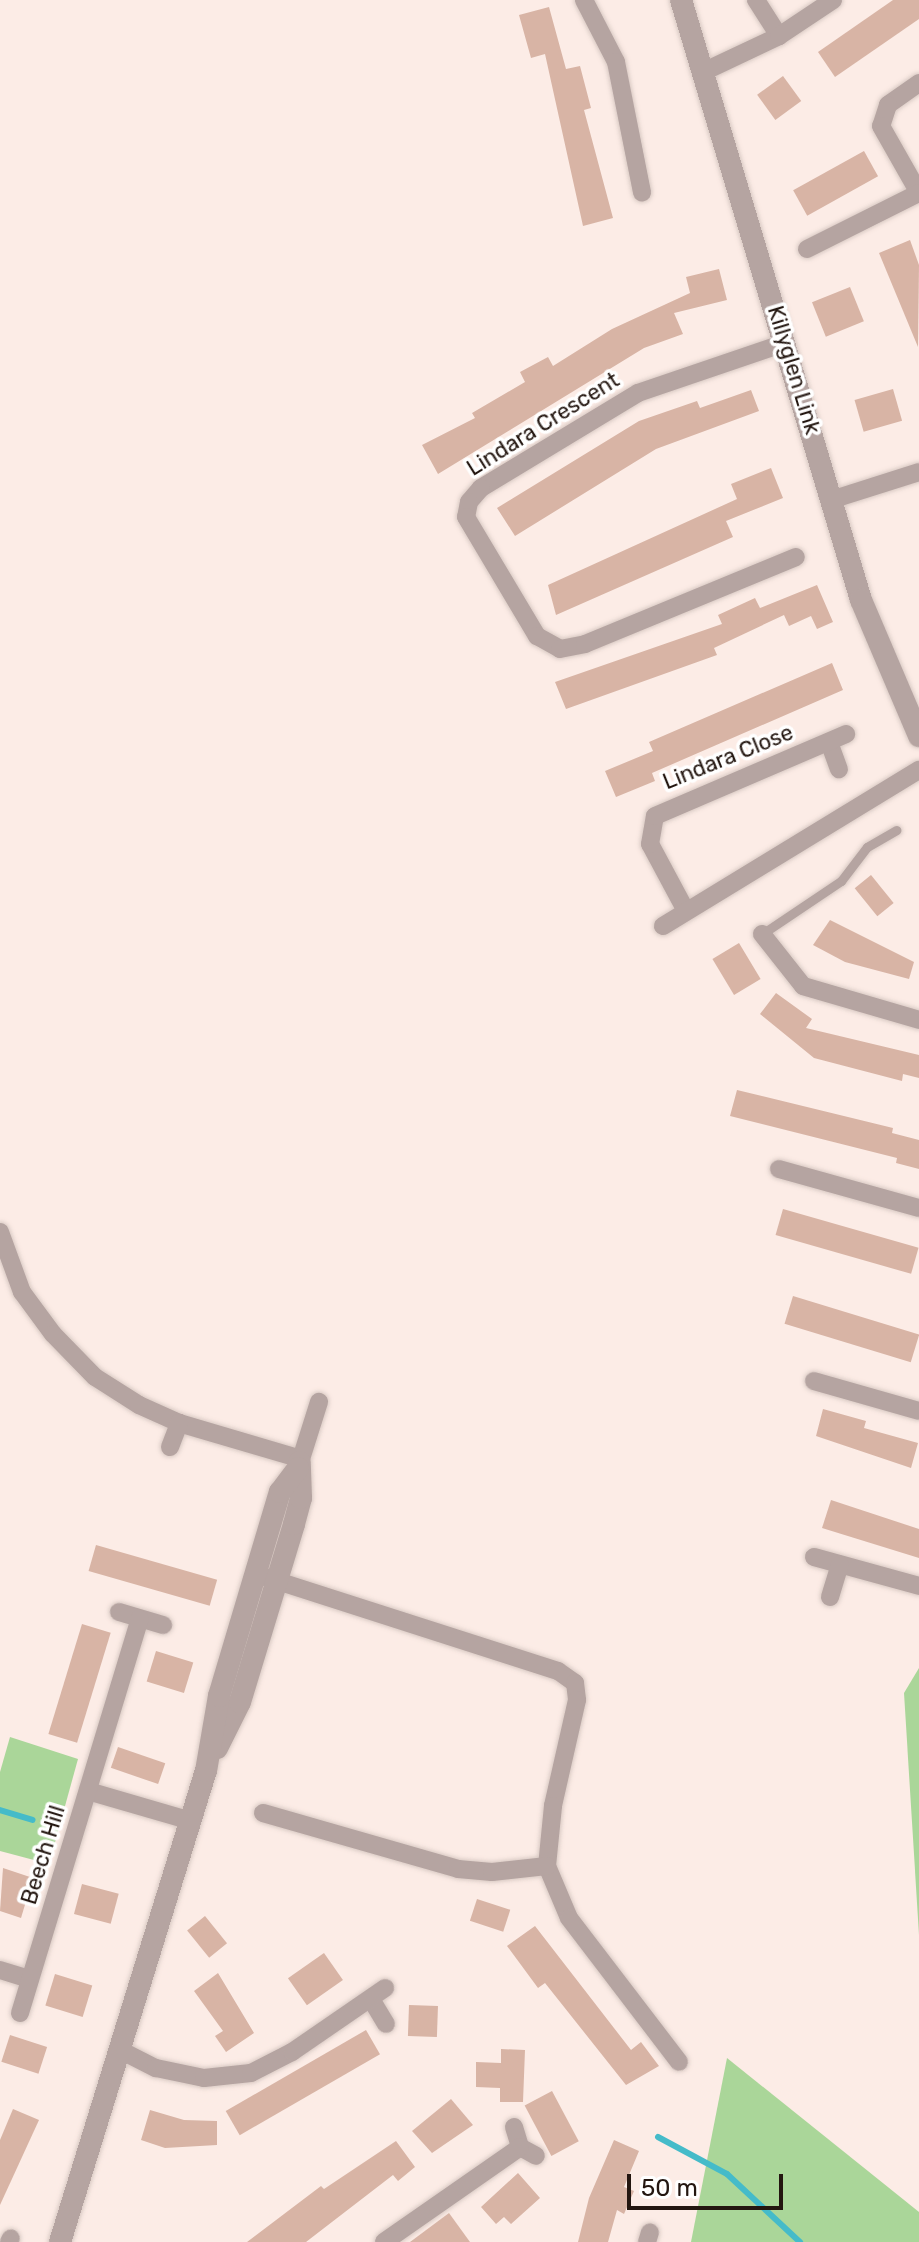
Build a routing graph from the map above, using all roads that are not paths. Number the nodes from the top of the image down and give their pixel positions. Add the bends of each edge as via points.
1 (584, 0) edge
2 (681, 0) edge
3 (756, 0) edge
4 (833, 0) edge
5 (779, 36) junction
6 (703, 72) junction
7 (919, 83) edge
8 (642, 192) dead end
9 (919, 193) edge
10 (807, 249) dead end
11 (785, 343) junction
12 (919, 472) edge
13 (834, 499) junction
14 (796, 557) dead end
15 (919, 736) edge
16 (839, 769) dead end
17 (919, 770) edge
18 (896, 830) dead end
19 (686, 911) junction
20 (663, 926) dead end
21 (762, 934) joint
22 (919, 1020) edge
23 (779, 1169) dead end
24 (919, 1208) edge
25 (0, 1232) edge
26 (814, 1381) dead end
27 (319, 1402) dead end
28 (919, 1411) edge
29 (179, 1423) junction
30 (170, 1447) dead end
31 (300, 1464) junction
32 (814, 1557) dead end
33 (840, 1565) junction
34 (255, 1574) junction
35 (277, 1580) junction
36 (919, 1586) edge
37 (830, 1597) dead end
38 (119, 1612) dead end
39 (140, 1619) junction
40 (163, 1625) dead end
41 (206, 1771) junction
42 (88, 1791) junction
43 (263, 1813) dead end
44 (191, 1821) junction
45 (547, 1866) junction
46 (0, 1970) edge
47 (30, 1979) junction
48 (20, 2013) dead end
49 (386, 2024) dead end
50 (122, 2051) junction
51 (679, 2062) dead end
52 (514, 2127) dead end
53 (60, 2242) edge
54 (384, 2242) edge

1 - 8 street via 616,62
2 - 6 street, Killyglen Link
3 - 5 street
4 - 5 street
5 - 6 street
6 - 11 street, Killyglen Link
7 - 9 street via 893,101 881,121 884,137
9 - 10 street
11 - 13 street, Killyglen Link
11 - 14 street, Lindara Crescent via 638,393 481,488 469,502 466,517 537,636 560,649 585,644
12 - 13 street
13 - 15 street, Killyglen Link via 861,600
16 - 19 street, Lindara Close via 838,738 655,816 650,844
17 - 19 street
18 - 21 lane via 867,847 841,881
19 - 20 street
21 - 22 street via 803,986
23 - 24 street
25 - 29 street via 22,1292 76,1360 116,1391
26 - 28 street
27 - 31 street
29 - 30 street
29 - 31 street
31 - 34 street via 280,1492
31 - 35 street via 301,1498
32 - 33 street
33 - 36 street
33 - 37 street
34 - 35 street
34 - 41 street via 219,1696
35 - 41 street via 240,1702
35 - 45 street via 558,1671 575,1683 577,1700 553,1806
38 - 39 street
39 - 40 street
39 - 42 street, Beech Hill
41 - 44 street
42 - 44 street, Beech Hill
42 - 47 street, Beech Hill
43 - 45 street via 458,1869 492,1872
44 - 50 street
45 - 51 street via 569,1918
46 - 47 street
47 - 48 street, Beech Hill
49 - 50 street via 378,1994 251,2073 204,2078 156,2068
50 - 53 street
52 - 54 street via 528,2152

